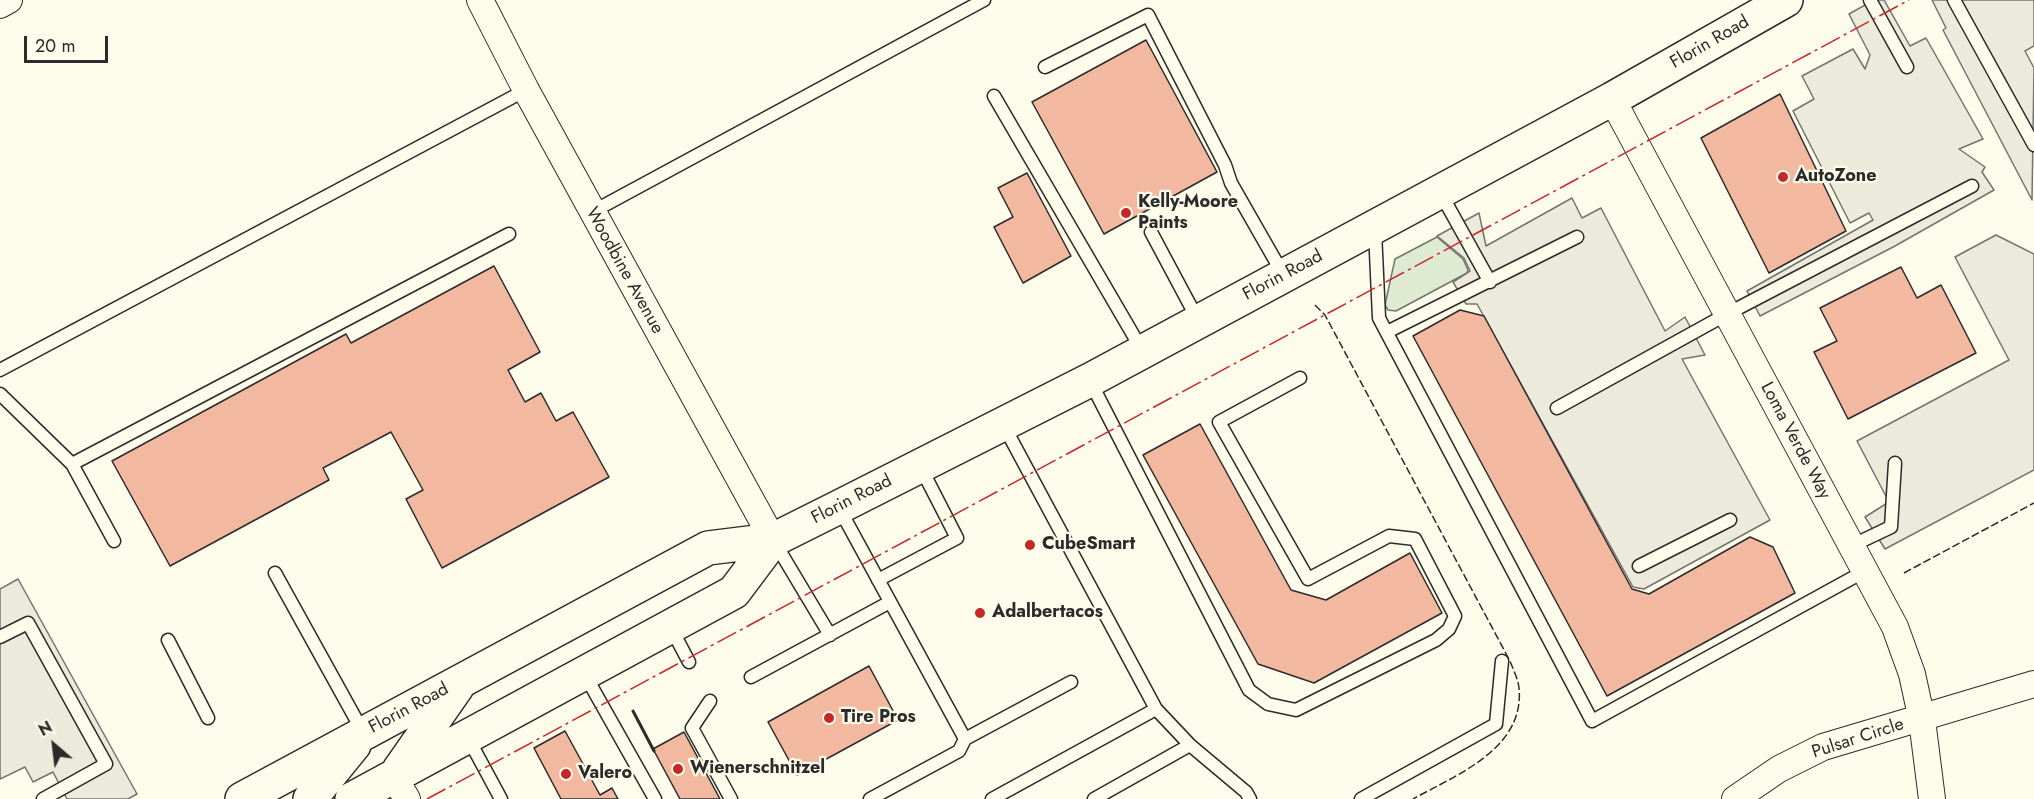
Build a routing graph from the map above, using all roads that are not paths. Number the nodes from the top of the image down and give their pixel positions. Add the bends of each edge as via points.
1 (9, 0) edge
2 (480, 0) edge
3 (984, 0) edge
4 (1786, 0) edge
5 (1870, 0) edge
6 (1954, 0) edge
7 (0, 5) edge
8 (1045, 67) dead end
9 (1907, 67) dead end
10 (526, 90) junction
11 (994, 96) dead end
12 (1612, 99) junction
13 (2034, 145) edge
14 (1972, 186) dead end
15 (1440, 192) junction
16 (592, 212) junction
17 (1374, 227) junction
18 (1151, 232) dead end
19 (509, 234) dead end
20 (1577, 237) dead end
21 (1284, 275) junction
22 (1490, 282) junction
23 (1727, 314) junction
24 (1198, 321) junction
25 (1387, 332) junction
26 (1142, 351) junction
27 (0, 370) edge
28 (1300, 378) dead end
29 (1090, 380) junction
30 (0, 394) edge
31 (1557, 408) dead end
32 (1003, 424) junction
33 (1895, 463) dead end
34 (72, 464) junction
35 (920, 466) junction
36 (839, 507) junction
37 (1730, 520) dead end
38 (773, 540) junction
39 (114, 541) dead end
40 (1851, 546) junction
41 (1639, 566) dead end
42 (1865, 570) junction
43 (275, 573) dead end
44 (878, 580) junction
45 (890, 602) junction
46 (670, 627) junction
47 (830, 635) junction
48 (0, 638) edge
49 (168, 640) dead end
50 (1502, 661) dead end
51 (689, 662) dead end
52 (584, 673) junction
53 (750, 677) dead end
54 (461, 680) junction
55 (1071, 682) dead end
56 (2034, 684) edge
57 (710, 701) dead end
58 (1156, 709) junction
59 (208, 718) dead end
60 (1922, 720) junction
61 (364, 733) junction
62 (468, 737) junction
63 (965, 739) junction
64 (1190, 745) junction
65 (400, 788) edge
66 (1248, 796) edge
67 (43, 799) edge
68 (242, 799) edge
69 (310, 799) edge
70 (352, 799) edge
71 (501, 799) edge
72 (655, 799) edge
73 (730, 799) edge
74 (870, 799) edge
75 (992, 799) edge
76 (1094, 799) edge
77 (1234, 799) edge
78 (1361, 799) edge
79 (1735, 799) edge
80 (1932, 799) edge

1 - 7 street
2 - 10 street, Woodbine Avenue
3 - 16 lane
4 - 12 main road, Florin Road
5 - 9 lane
6 - 13 lane
8 - 21 lane via 1148,15 1231,183
10 - 16 street, Woodbine Avenue
10 - 27 lane
11 - 26 lane
12 - 15 main road, Florin Road
12 - 23 street, Loma Verde Way
14 - 23 lane
15 - 17 main road, Florin Road
15 - 22 lane
16 - 38 street, Woodbine Avenue
17 - 21 main road, Florin Road
17 - 25 lane via 1379,318
18 - 24 lane
19 - 34 lane
20 - 22 lane
21 - 24 main road, Florin Road
22 - 25 lane
23 - 31 lane
23 - 40 street, Loma Verde Way
24 - 26 main road, Florin Road
25 - 42 lane via 1592,721
26 - 29 main road, Florin Road
28 - 29 lane via 1219,422 1308,579 1389,536 1404,536 1415,539 1455,616 1449,629 1436,640 1296,710 1268,704 1250,690
29 - 32 main road, Florin Road
30 - 34 lane
32 - 35 main road, Florin Road
32 - 58 lane
33 - 40 lane via 1891,527
34 - 39 lane
35 - 36 main road, Florin Road
35 - 44 lane via 957,538
36 - 38 main road, Florin Road
36 - 44 lane
37 - 41 lane
38 - 46 main road, Florin Road via 734,592
38 - 47 lane
38 - 54 main road, Florin Road via 708,548
40 - 42 street, Loma Verde Way
42 - 60 street, Loma Verde Way via 1895,627 1912,674
43 - 61 lane
44 - 45 lane
45 - 47 lane
45 - 63 lane
46 - 51 lane
46 - 52 main road, Florin Road
47 - 53 lane
48 - 67 lane via 28,622 106,764
49 - 59 lane
50 - 78 lane via 1496,724
52 - 62 main road, Florin Road
52 - 72 lane
54 - 61 main road, Florin Road
54 - 65 main road
55 - 63 lane
56 - 60 street, Pulsar Circle
57 - 73 lane via 692,728
58 - 64 lane
58 - 75 lane
60 - 79 street, Pulsar Circle via 1823,747 1779,769
60 - 80 street, Loma Verde Way
61 - 68 main road, Florin Road
61 - 69 main road
62 - 65 main road, Florin Road
62 - 71 lane
63 - 74 lane via 959,751
64 - 66 lane
64 - 76 lane
65 - 70 main road, Florin Road
66 - 77 lane

